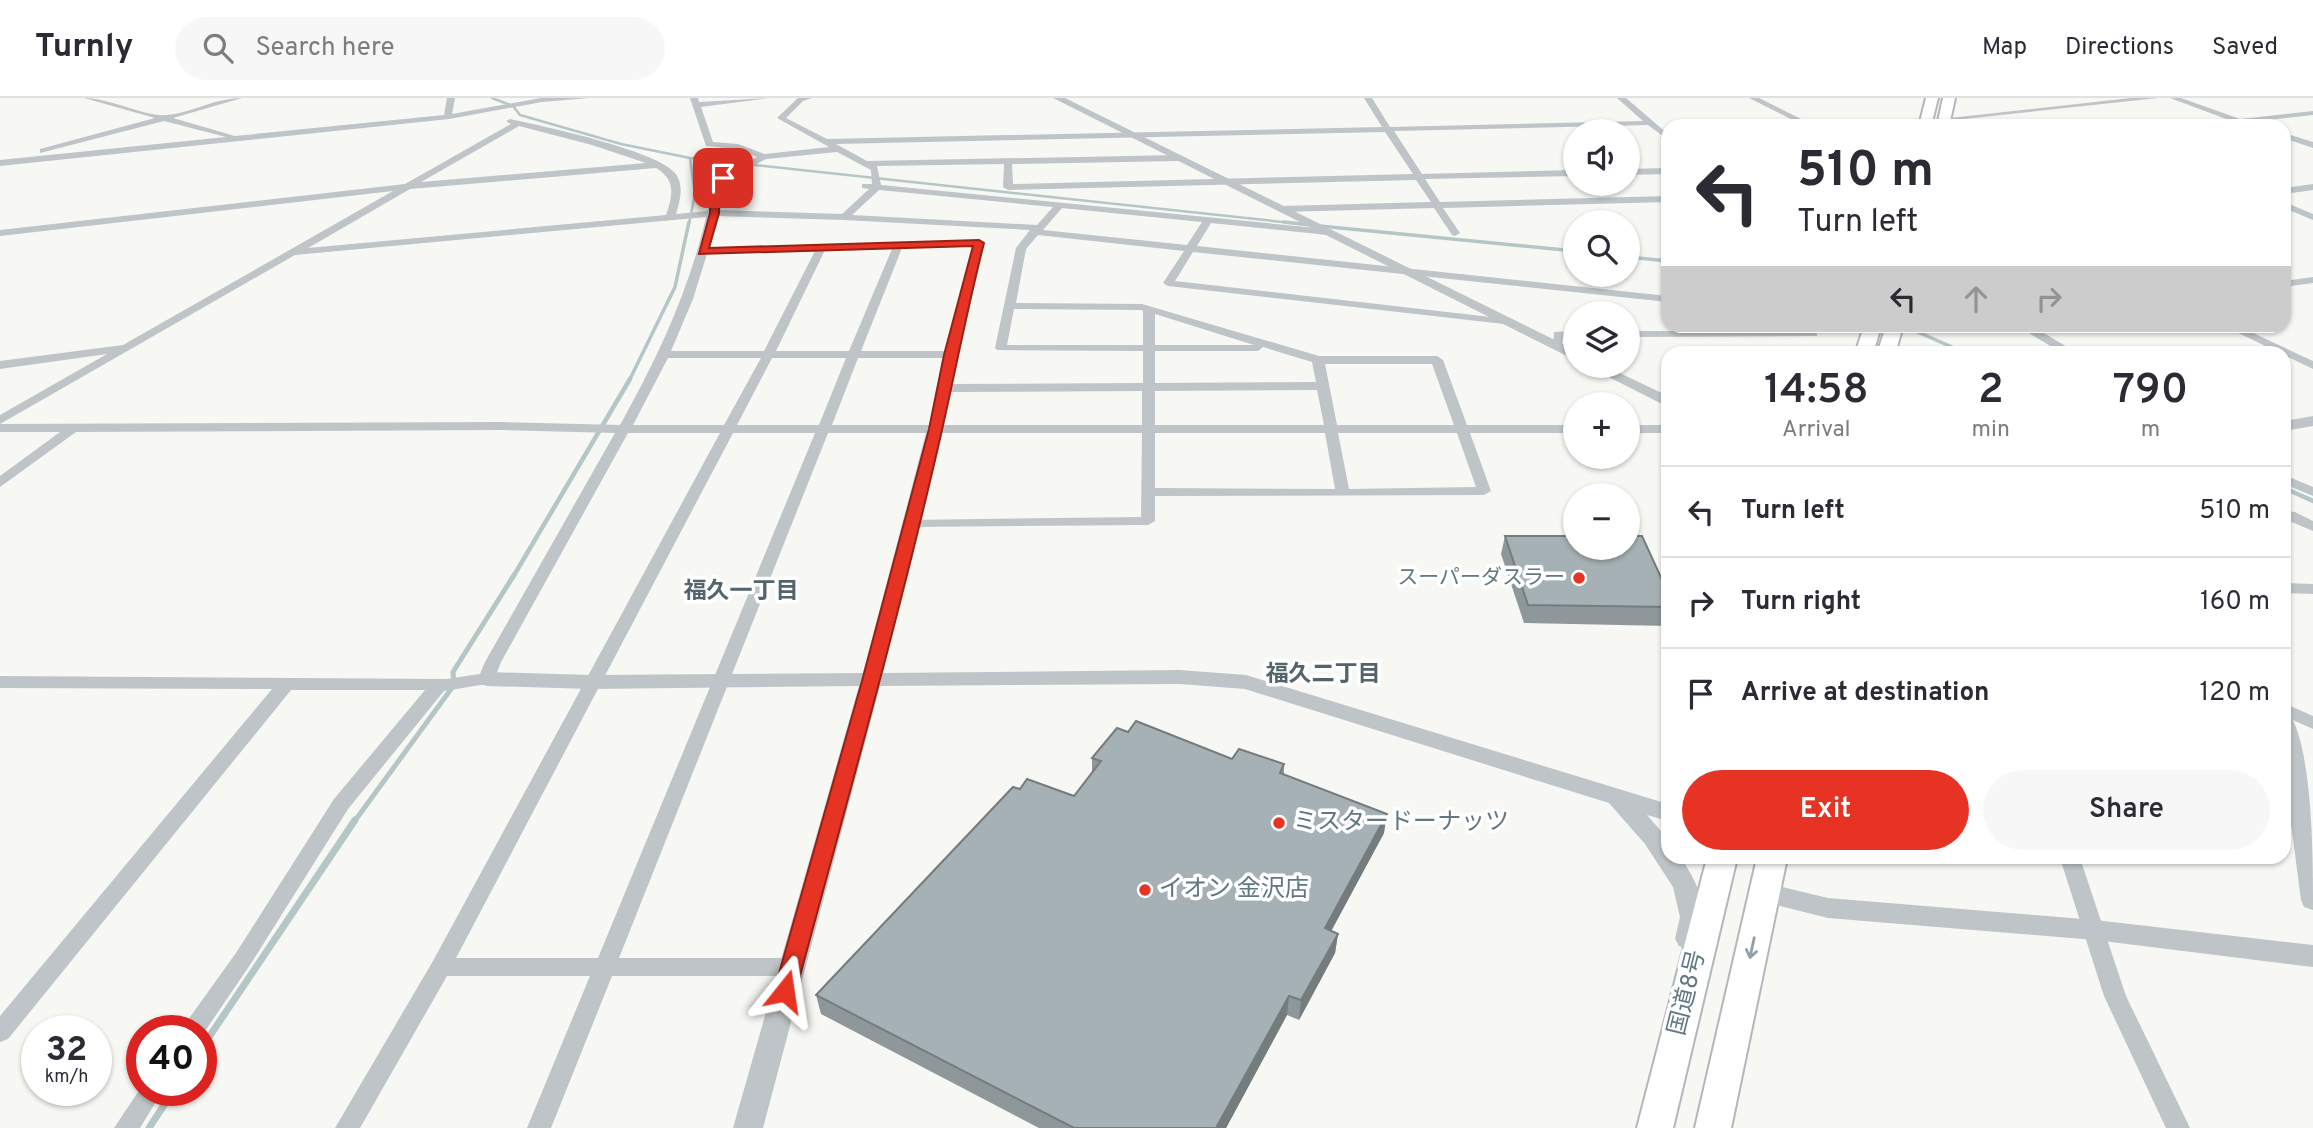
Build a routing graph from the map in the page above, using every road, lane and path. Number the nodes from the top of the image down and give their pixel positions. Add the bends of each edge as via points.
1 (88, 98) edge
2 (238, 98) edge
3 (451, 98) edge
4 (554, 98) edge
5 (585, 98) edge
6 (766, 98) edge
7 (808, 98) edge
8 (820, 98) edge
9 (1058, 98) edge
10 (1368, 98) edge
11 (1621, 98) edge
12 (1753, 98) edge
13 (1932, 98) edge
14 (1950, 98) edge
15 (2154, 98) edge
16 (2174, 98) edge
17 (542, 102) junction
18 (695, 102) edge
19 (2313, 113) edge
20 (477, 114) junction
21 (448, 117) junction
22 (164, 118) junction
23 (1796, 119) edge
24 (1926, 119) edge
25 (1945, 119) edge
26 (1970, 119) edge
27 (2236, 119) edge
28 (2260, 119) edge
29 (519, 123) junction
30 (1650, 123) junction
31 (1388, 129) junction
32 (1661, 132) edge
33 (1131, 134) junction
34 (2291, 137) edge
35 (240, 139) junction
36 (825, 142) junction
37 (2313, 145) edge
38 (839, 149) junction
39 (762, 158) junction
40 (1178, 158) junction
41 (1008, 161) junction
42 (0, 163) edge
43 (867, 164) junction
44 (658, 165) junction
45 (1661, 171) edge
46 (1640, 172) edge
47 (1563, 173) edge
48 (1419, 177) junction
49 (1226, 182) junction
50 (410, 186) junction
51 (865, 186) dead end
52 (877, 187) junction
53 (2313, 187) edge
54 (2291, 190) edge
55 (1661, 199) edge
56 (1060, 205) junction
57 (1437, 205) junction
58 (2291, 208) edge
59 (1281, 209) junction
60 (711, 213) junction
61 (675, 216) junction
62 (844, 217) junction
63 (2313, 217) edge
64 (1208, 220) junction
65 (1036, 230) junction
66 (1325, 232) junction
67 (0, 233) edge
68 (1455, 233) dead end
69 (898, 246) junction
70 (821, 248) junction
71 (1189, 249) junction
72 (703, 251) junction
73 (294, 253) junction
74 (1406, 271) junction
75 (2313, 280) edge
76 (2291, 283) edge
77 (1661, 298) edge
78 (1011, 306) junction
79 (1149, 309) junction
80 (1504, 321) junction
81 (1813, 333) edge
82 (2036, 333) edge
83 (2245, 333) edge
84 (1563, 334) edge
85 (1640, 334) edge
86 (132, 346) junction
87 (2059, 346) edge
88 (2273, 346) edge
89 (1557, 347) junction
90 (1147, 348) junction
91 (1277, 348) junction
92 (1563, 350) edge
93 (666, 355) junction
94 (768, 355) junction
95 (855, 355) junction
96 (950, 355) junction
97 (2291, 355) edge
98 (1318, 360) junction
99 (0, 365) edge
100 (2313, 365) edge
101 (1619, 378) edge
102 (1322, 386) junction
103 (1147, 387) junction
104 (944, 388) junction
105 (1661, 399) edge
106 (0, 420) edge
107 (2313, 421) edge
108 (2291, 425) edge
109 (74, 427) junction
110 (0, 428) edge
111 (729, 428) junction
112 (826, 428) junction
113 (619, 429) junction
114 (935, 429) junction
115 (1329, 429) junction
116 (1462, 429) junction
117 (1563, 429) edge
118 (1640, 429) edge
119 (1661, 429) edge
120 (1148, 430) junction
121 (2291, 482) edge
122 (0, 483) edge
123 (1148, 492) junction
124 (2313, 492) edge
125 (1343, 493) junction
126 (2291, 516) edge
127 (911, 523) junction
128 (2313, 527) edge
129 (2291, 589) edge
130 (2313, 589) edge
131 (481, 680) junction
132 (722, 681) junction
133 (871, 681) junction
134 (0, 682) edge
135 (592, 682) junction
136 (286, 684) junction
137 (442, 685) junction
138 (2291, 712) edge
139 (2313, 723) edge
140 (2291, 753) edge
141 (1615, 798) junction
142 (1661, 811) edge
143 (1661, 847) edge
144 (1671, 864) edge
145 (1721, 864) edge
146 (1771, 864) edge
147 (2072, 864) edge
148 (1765, 893) junction
149 (2313, 900) edge
150 (2095, 930) junction
151 (2313, 956) edge
152 (606, 966) junction
153 (441, 967) junction
154 (792, 967) junction
155 (204, 1015) edge
156 (0, 1032) edge
157 (141, 1106) edge
158 (127, 1128) edge
159 (347, 1128) edge
160 (539, 1128) edge
161 (748, 1128) edge
162 (1649, 1128) edge
163 (1655, 1128) edge
164 (1713, 1128) edge
165 (2179, 1128) edge

1 - 22 street
2 - 22 street
3 - 21 street
4 - 17 street
5 - 17 street
6 - 18 street
7 - 8 street
7 - 36 street via 781,118
9 - 33 street
10 - 31 street
11 - 30 street
12 - 23 street
13 - 24 highway
14 - 25 highway
15 - 26 street
16 - 27 street
17 - 20 street
18 - 39 street via 709,144 738,147
19 - 28 street
20 - 21 street
20 - 29 street
21 - 35 street
22 - 35 street
22 - 42 street
29 - 44 street
29 - 50 street
30 - 31 street
30 - 32 street
31 - 33 street
31 - 48 street
33 - 36 street
33 - 40 street
34 - 37 street
35 - 42 street
36 - 38 street
38 - 39 street
38 - 43 street
39 - 60 street via 716,186
40 - 41 street
40 - 49 street
41 - 43 street
41 - 49 street via 1008,187
43 - 52 street via 875,169
44 - 50 street
44 - 61 street via 676,182
45 - 46 street
47 - 48 street
48 - 49 street
48 - 57 street
49 - 59 street
50 - 67 street
50 - 73 street
51 - 52 street
52 - 56 street
52 - 62 street
53 - 54 street
55 - 57 street
56 - 64 street
56 - 65 street
57 - 59 street
57 - 68 street
58 - 63 street
59 - 66 street
60 - 61 street
60 - 62 street
60 - 72 street
61 - 73 street
62 - 65 street
64 - 66 street
64 - 71 street
65 - 71 street
65 - 78 street via 1021,248
66 - 74 street
69 - 70 street
69 - 95 street
69 - 96 street via 979,243
70 - 72 street
70 - 94 street
71 - 74 street
71 - 80 street via 1168,283
72 - 93 street via 694,288
73 - 86 street
74 - 77 street
74 - 80 street
75 - 76 street
78 - 79 street
78 - 90 street via 1001,348
79 - 90 street
79 - 91 street
80 - 89 street
81 - 85 street
82 - 87 street
83 - 88 street
84 - 89 street via 1558,334
86 - 99 street
86 - 106 street
89 - 92 street
90 - 91 street
90 - 103 street
91 - 98 street
93 - 94 street
93 - 113 street
94 - 95 street
94 - 111 street
95 - 96 street
95 - 112 street
96 - 104 street
97 - 100 street
98 - 102 street
98 - 116 street via 1437,360
101 - 105 street
102 - 103 street
102 - 115 street
103 - 104 street
103 - 120 street
104 - 114 street
107 - 108 street
109 - 110 street
109 - 113 street
109 - 122 street
111 - 112 street
111 - 113 street
111 - 135 street
112 - 114 street
112 - 132 street
113 - 131 street
114 - 120 street
114 - 127 street
115 - 116 street
115 - 120 street
115 - 125 street
116 - 117 street
116 - 125 street via 1484,491
118 - 119 street
120 - 123 street
121 - 124 street
123 - 125 street
123 - 127 street via 1148,521
126 - 128 street
127 - 133 street
129 - 130 street
131 - 135 street
131 - 137 street
132 - 133 street
132 - 135 street
132 - 152 street
133 - 141 street via 1180,677 1246,682
133 - 154 street
134 - 136 street
135 - 153 street
136 - 137 street
136 - 156 street
137 - 155 street via 341,804
138 - 139 street
140 - 149 street
141 - 142 street
141 - 143 street
144 - 162 street via 1687,893 1693,917 1661,1042
145 - 163 highway, 国道8号
146 - 148 highway
147 - 150 street
148 - 150 street via 1828,908
148 -> 164 highway
150 - 151 street
150 - 165 street via 2115,996
152 - 153 street
152 - 154 street
152 - 160 street
153 - 159 street
154 - 161 street
157 - 158 street

